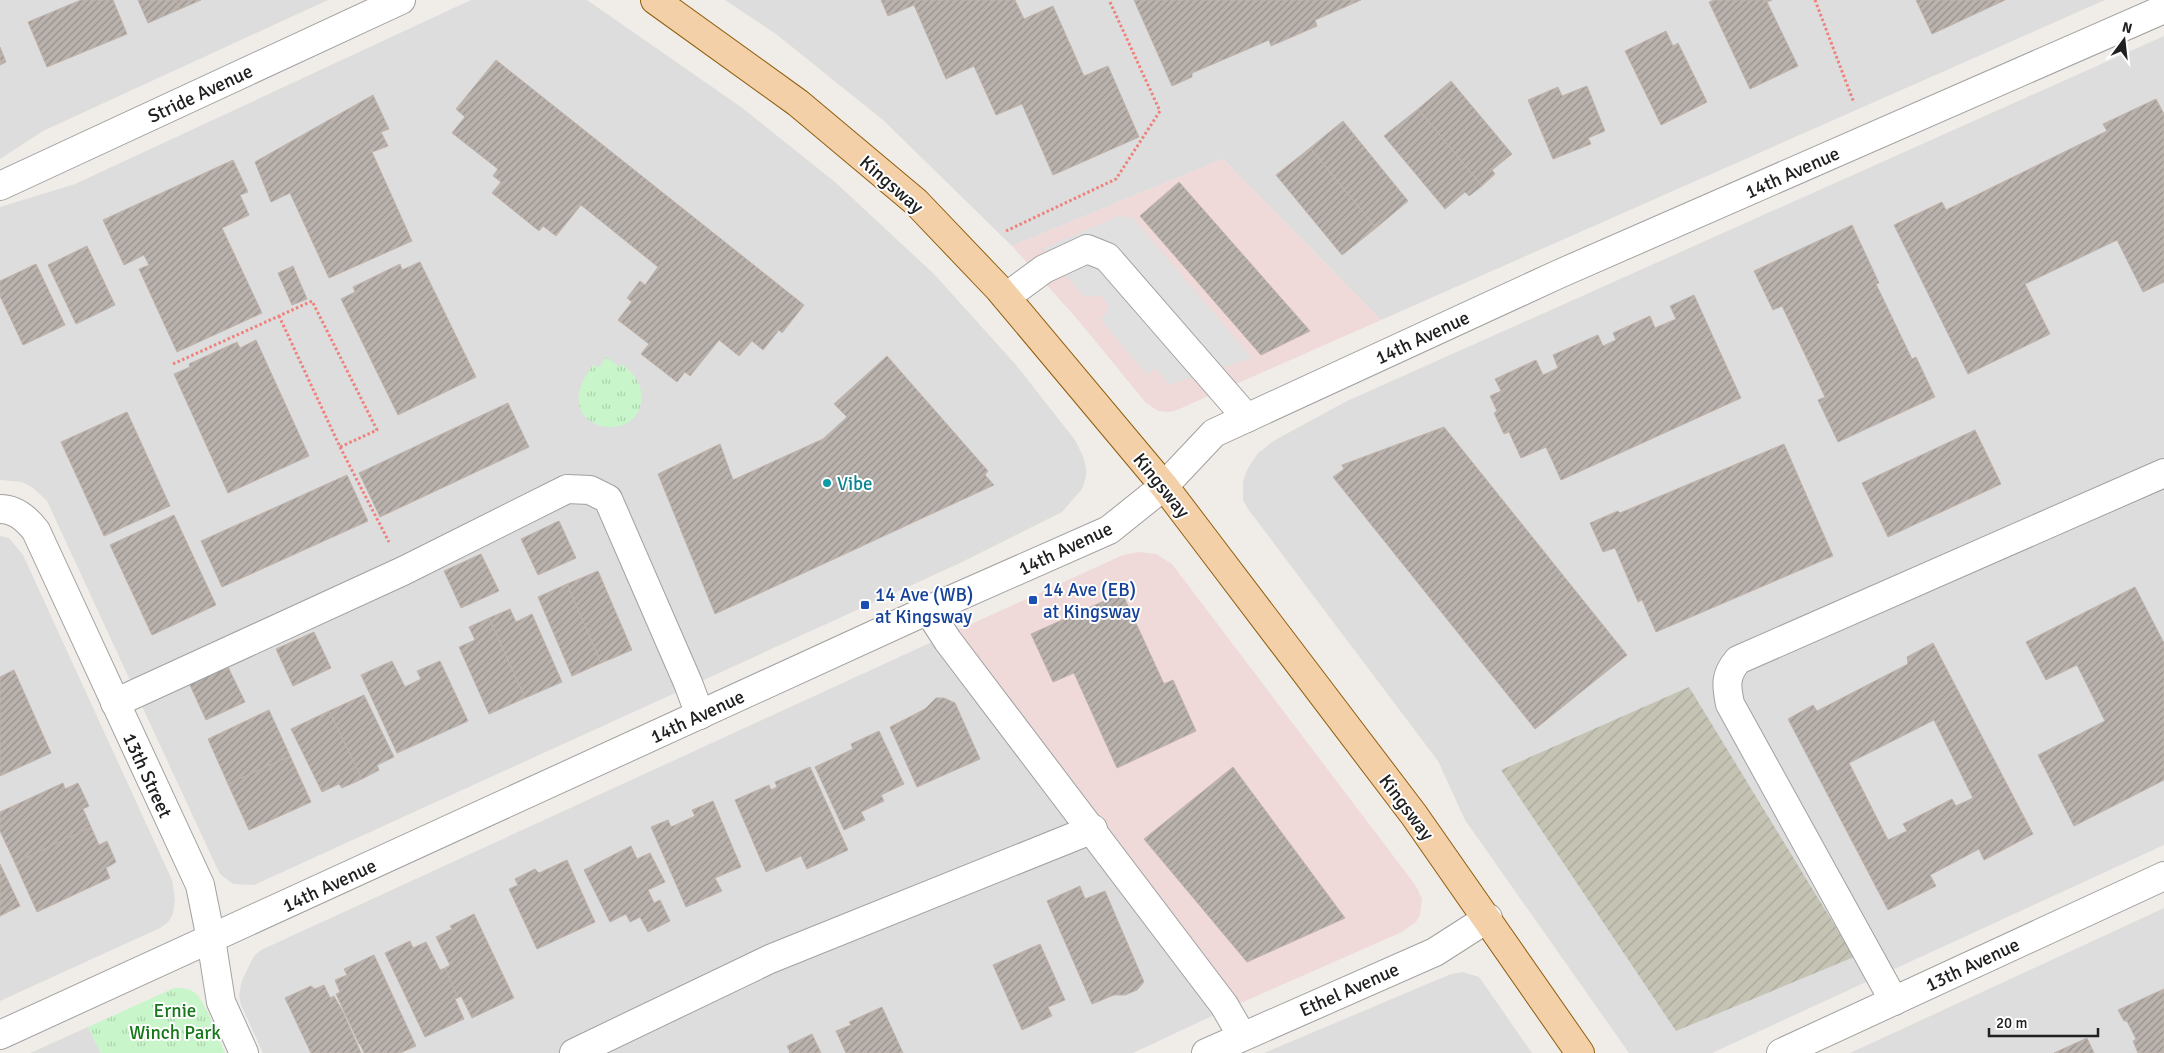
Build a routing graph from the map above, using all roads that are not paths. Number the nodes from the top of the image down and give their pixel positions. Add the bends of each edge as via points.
1 (401, 0) edge
2 (655, 0) edge
3 (2152, 8) edge
4 (0, 186) edge
5 (1006, 297) junction
6 (1247, 418) junction
7 (2164, 473) edge
8 (1164, 486) junction
9 (8, 511) edge
10 (928, 610) junction
11 (115, 703) junction
12 (700, 715) junction
13 (1093, 830) junction
14 (2164, 876) edge
15 (1488, 918) junction
16 (211, 939) junction
17 (1894, 1000) junction
18 (0, 1035) edge
19 (1242, 1036) junction
20 (244, 1053) edge
21 (574, 1053) edge
22 (1206, 1053) edge
23 (1580, 1053) edge
24 (1781, 1053) edge

1 - 4 street, Stride Avenue
2 - 5 main road, Kingsway via 798,103 864,158 916,202
3 - 6 street, 14th Avenue
5 - 6 street via 1044,269 1087,249 1107,257
5 - 8 main road, Kingsway
6 - 8 street, 14th Avenue via 1214,433
7 - 17 street via 1738,660 1729,670 1726,688 1730,704
8 - 10 street, 14th Avenue via 1109,530
8 - 15 main road, Kingsway via 1414,815
9 - 11 street, 13th Street via 28,520 36,531
10 - 12 street, 14th Avenue
10 - 13 street via 948,641
11 - 12 street via 403,570 567,489 590,490 608,499
11 - 16 street, 13th Street via 200,885
12 - 16 street, 14th Avenue
13 - 19 street via 1224,1005
13 - 21 street via 770,959
14 - 17 street, 13th Avenue
15 - 19 street, Ethel Avenue via 1435,952
15 - 23 main road, Kingsway
16 - 18 street, 14th Avenue
16 - 20 street, 13th Street via 221,1002
17 - 24 street, 13th Avenue
19 - 22 street, Ethel Avenue

